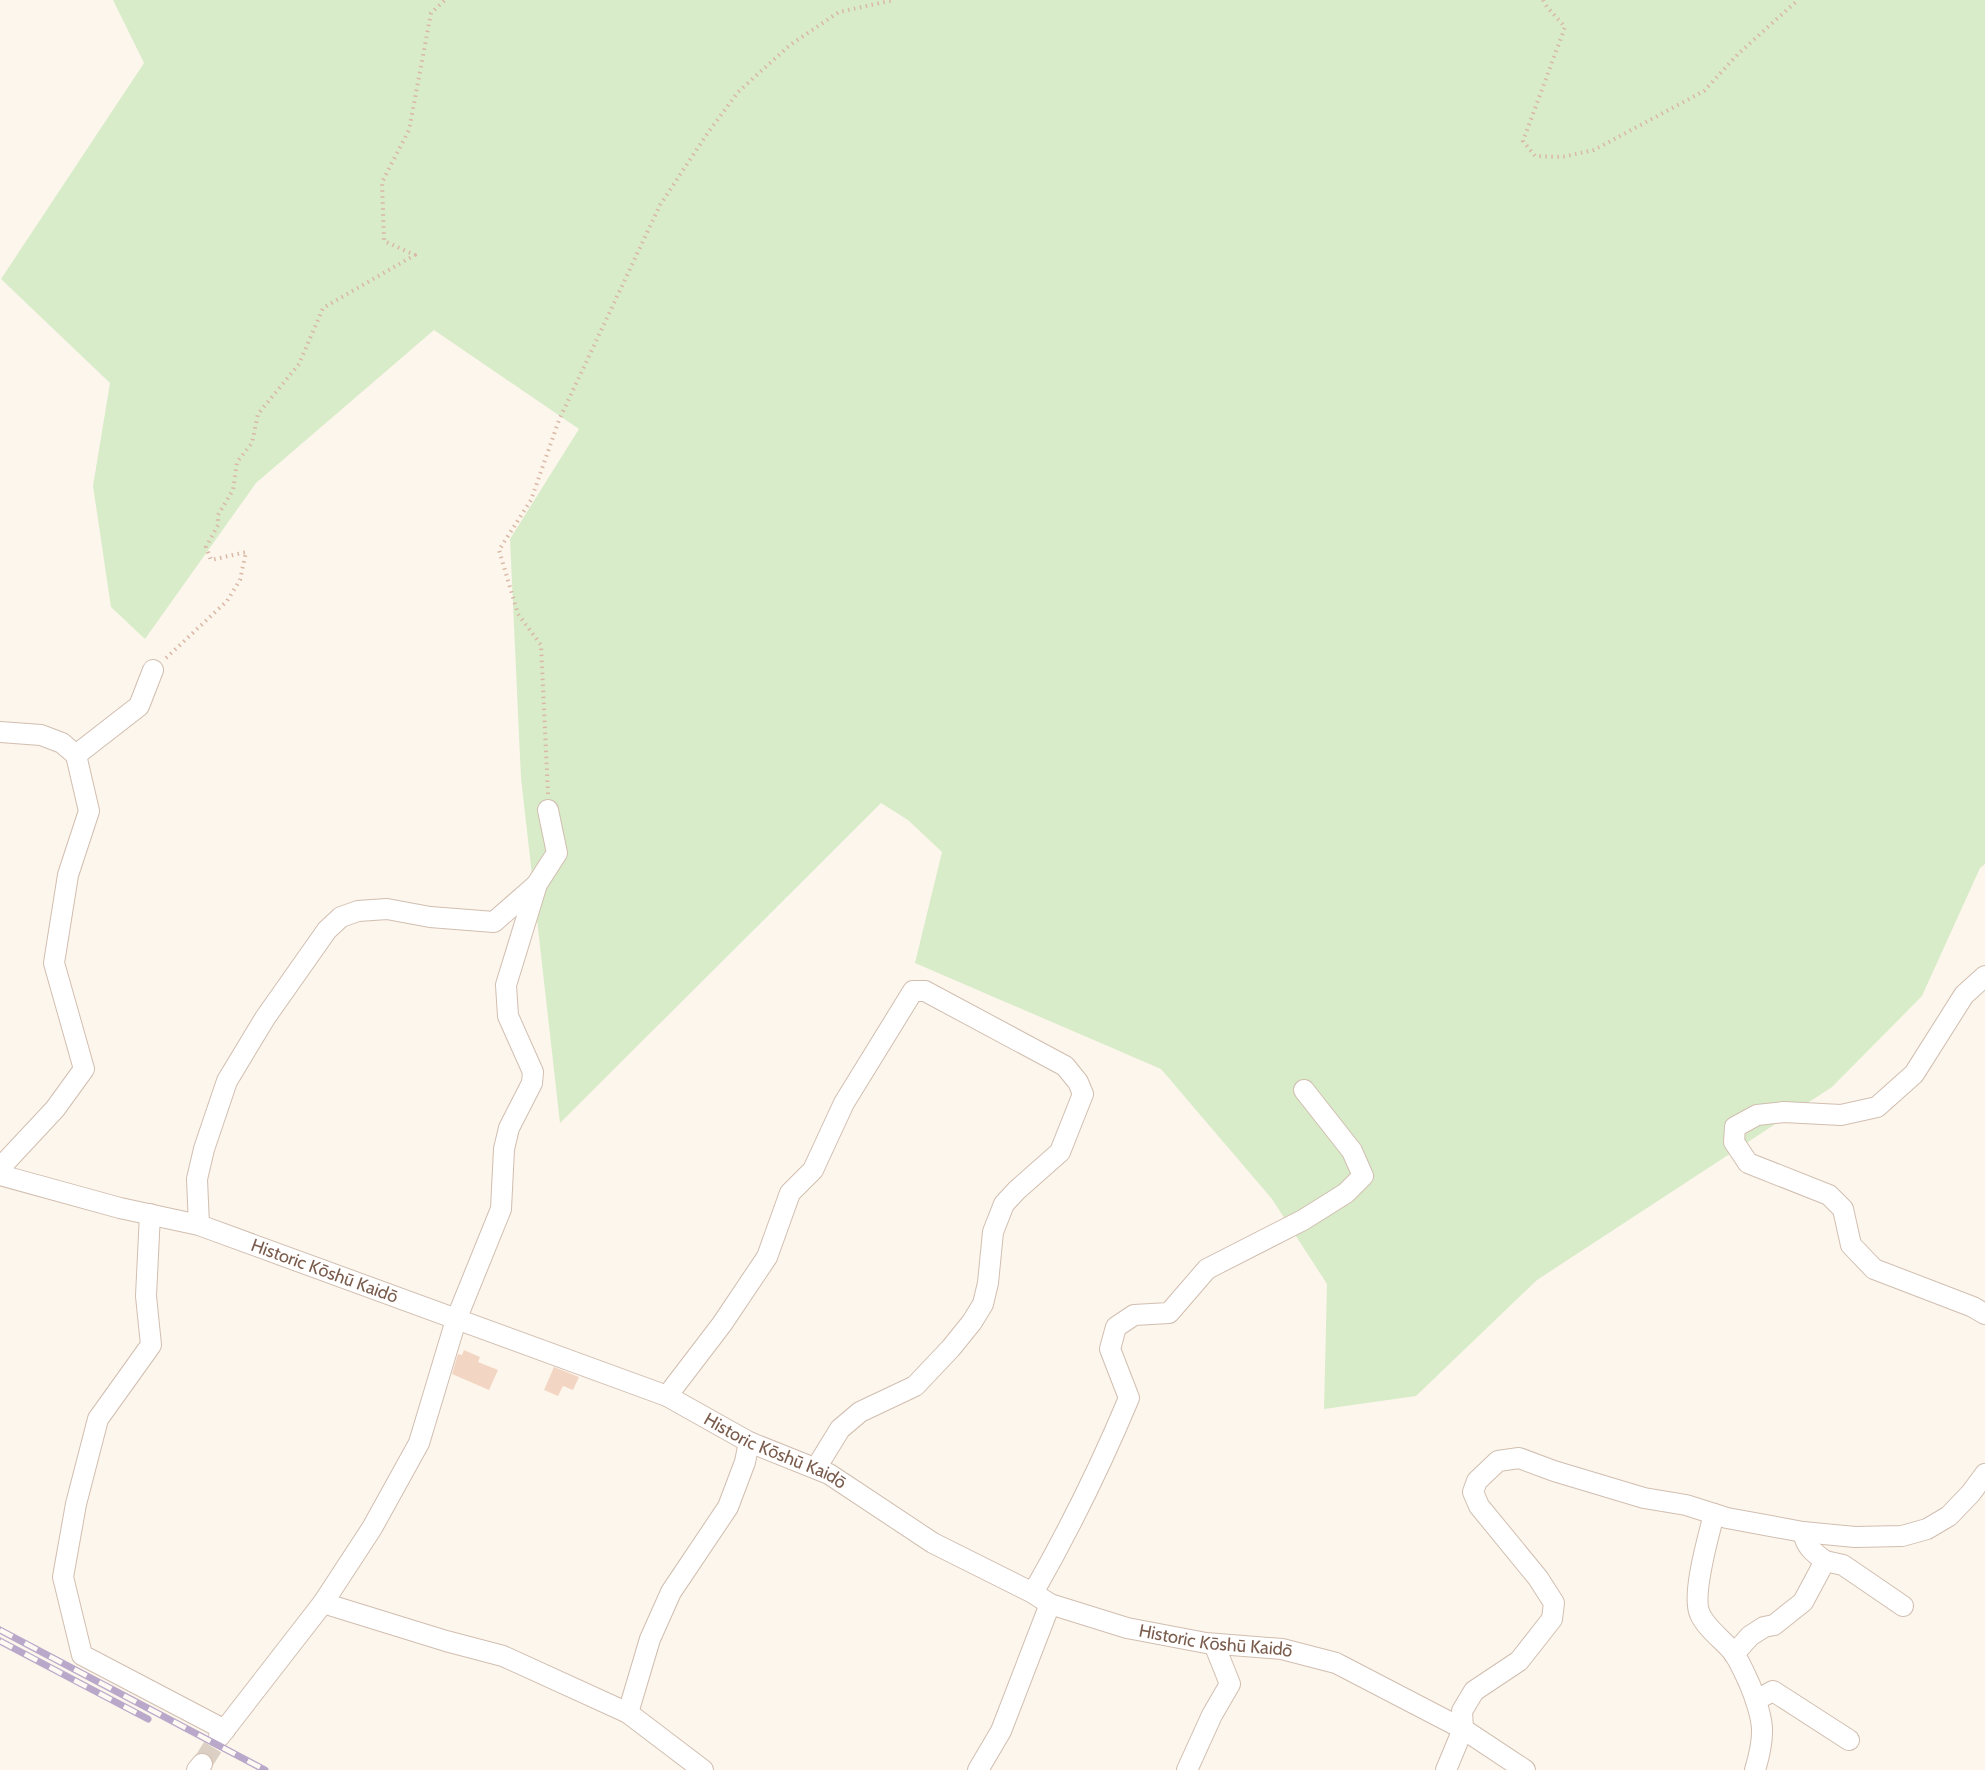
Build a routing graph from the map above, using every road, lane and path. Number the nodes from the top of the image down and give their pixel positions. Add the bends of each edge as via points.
1 (445, 0) edge
2 (894, 0) edge
3 (1543, 0) edge
4 (1798, 0) edge
5 (153, 670) joint
6 (0, 732) edge
7 (76, 756) junction
8 (548, 810) joint
9 (537, 884) junction
10 (1985, 976) edge
11 (1304, 1090) dead end
12 (0, 1168) edge
13 (0, 1175) edge
14 (150, 1214) junction
15 (199, 1225) junction
16 (1985, 1314) edge
17 (456, 1320) junction
18 (667, 1396) junction
19 (749, 1442) junction
20 (816, 1468) junction
21 (1985, 1474) edge
22 (1714, 1514) junction
23 (1803, 1532) junction
24 (1825, 1561) junction
25 (1033, 1593) junction
26 (323, 1603) junction
27 (1050, 1604) junction
28 (1903, 1606) dead end
29 (1214, 1644) junction
30 (1734, 1654) junction
31 (1755, 1700) junction
32 (628, 1713) junction
33 (1463, 1729) junction
34 (1849, 1740) dead end
35 (702, 1770) edge
36 (978, 1770) edge
37 (1187, 1770) edge
38 (1446, 1770) edge
39 (1525, 1770) edge
40 (1755, 1770) edge

1 - 5 path via 431,13 409,130 382,182 384,241 414,255 323,308 299,364 258,414 252,443 237,462 233,490 206,547 211,560 246,552 240,580 227,601
2 - 8 path via 839,12 790,45 738,92 707,134 660,205 559,420 531,500 500,550 518,614 541,645
3 - 4 path via 1565,27 1523,141 1535,156 1562,157 1594,150 1704,91
5 - 7 street via 139,706
6 - 7 street via 40,735 62,743
7 - 12 street via 89,811 68,875 54,963 84,1069 55,1109
8 - 9 street via 557,853
9 - 15 street via 494,921 430,917 387,909 358,911 341,917 327,930 265,1018 227,1081 197,1179
9 - 17 street via 506,985 508,1016 532,1072 532,1083 508,1128 501,1209
10 - 16 street via 1964,995 1914,1074 1877,1107 1841,1115 1757,1114 1735,1127 1734,1142 1748,1163 1829,1195 1843,1209 1851,1245 1874,1269
11 - 25 street via 1352,1151 1363,1176 1346,1193 1303,1220 1207,1269 1169,1313 1134,1315 1116,1327 1110,1349 1130,1398 1060,1547
13 - 14 street, Historic Kōshū Kaidō
14 - 15 street, Historic Kōshū Kaidō
14 - 26 street via 146,1296 151,1345 98,1419 76,1504 63,1577 82,1655 222,1734
15 - 17 street, Historic Kōshū Kaidō
17 - 18 street, Historic Kōshū Kaidō
17 - 26 street via 419,1443 372,1528
18 - 19 street, Historic Kōshū Kaidō
18 - 20 street via 767,1257 790,1193 813,1170 844,1103 913,991 925,991 1065,1066 1083,1094 1060,1152 1004,1204 993,1232 983,1304 972,1322 915,1386 860,1412 840,1429
19 - 20 street, Historic Kōshū Kaidō
19 - 32 street via 746,1462 728,1507 671,1592 650,1639
20 - 25 street, Historic Kōshū Kaidō via 933,1543
21 - 23 street via 1949,1516 1927,1529 1902,1536
22 - 23 street
22 - 30 street via 1698,1584 1699,1613
22 - 33 street via 1644,1498 1519,1458 1498,1461 1485,1472 1473,1492 1479,1506 1554,1603 1552,1619 1519,1661 1474,1691 1462,1711
23 - 24 street via 1805,1543
24 - 28 street via 1844,1565
24 - 30 street via 1803,1602 1774,1625 1750,1636
25 - 27 street, Historic Kōshū Kaidō
26 - 32 street via 503,1656
27 - 29 street, Historic Kōshū Kaidō via 1127,1628
27 - 36 street via 1001,1731
29 - 33 street, Historic Kōshū Kaidō via 1282,1649 1336,1663
29 - 37 street via 1230,1684
30 - 31 street
31 - 34 street via 1773,1691
31 - 40 street via 1762,1728
32 - 35 street
33 - 38 street
33 - 39 street, Historic Kōshū Kaidō

